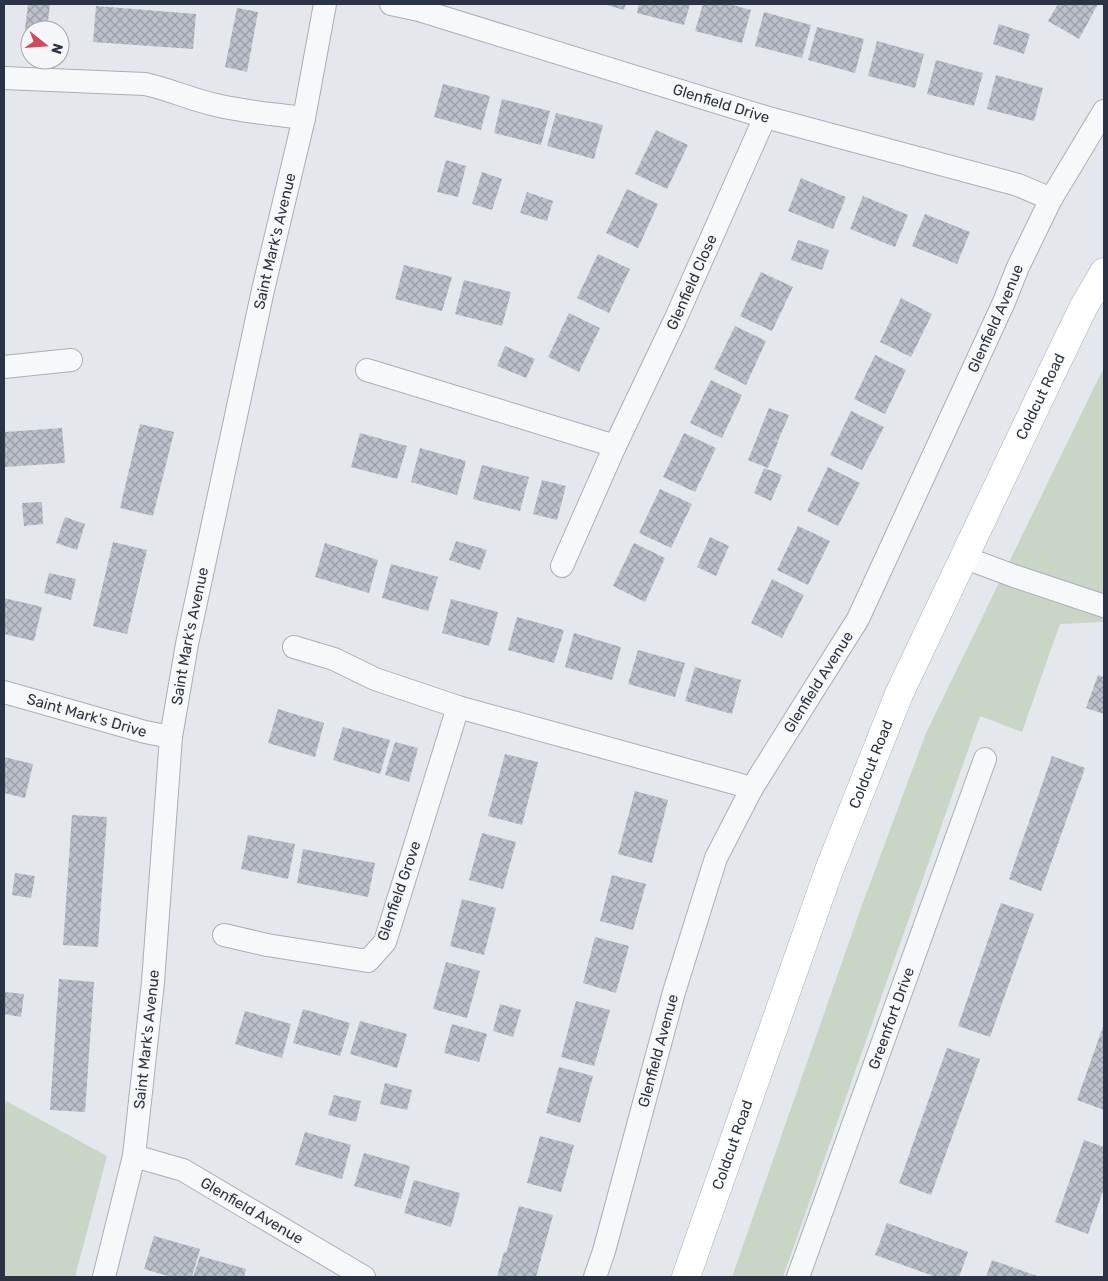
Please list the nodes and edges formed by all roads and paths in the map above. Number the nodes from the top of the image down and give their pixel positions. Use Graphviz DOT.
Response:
graph roads {
  1 [pos="325,4"];
  2 [pos="391,4"];
  3 [pos="421,7"];
  4 [pos="4,78"];
  5 [pos="1104,111"];
  6 [pos="766,117"];
  7 [pos="304,118"];
  8 [pos="1051,199"];
  9 [pos="1104,272"];
  10 [pos="70,360"];
  11 [pos="4,367"];
  12 [pos="368,370"];
  13 [pos="615,446"];
  14 [pos="963,557"];
  15 [pos="562,566"];
  16 [pos="1104,606"];
  17 [pos="294,646"];
  18 [pos="4,692"];
  19 [pos="458,707"];
  20 [pos="171,737"];
  21 [pos="985,759"];
  22 [pos="752,788"];
  23 [pos="224,935"];
  24 [pos="134,1156"];
  25 [pos="104,1277"];
  26 [pos="364,1277"];
  27 [pos="595,1277"];
  28 [pos="686,1277"];
  29 [pos="798,1277"];
  1 -- 7 [label="street, Saint Mark's Avenue"];
  2 -- 3 [label="street, Glenfield Drive"];
  3 -- 6 [label="street, Glenfield Drive"];
  4 -- 7 [label="street"];
  5 -- 8 [label="street, Glenfield Avenue"];
  6 -- 8 [label="street, Glenfield Drive"];
  6 -- 13 [label="street, Glenfield Close"];
  7 -- 20 [label="street, Saint Mark's Avenue"];
  8 -- 22 [label="street, Glenfield Avenue"];
  9 -- 14 [label="main road, Coldcut Road"];
  10 -- 11 [label="street"];
  12 -- 13 [label="street"];
  13 -- 15 [label="street, Glenfield Close"];
  14 -- 16 [label="street"];
  14 -- 28 [label="main road, Coldcut Road"];
  17 -- 19 [label="street"];
  18 -- 20 [label="street, Saint Mark's Drive"];
  19 -- 22 [label="street"];
  19 -- 23 [label="street, Glenfield Grove"];
  20 -- 24 [label="street, Saint Mark's Avenue"];
  21 -- 29 [label="street, Greenfort Drive"];
  22 -- 27 [label="street, Glenfield Avenue"];
  24 -- 25 [label="street, Saint Mark's Avenue"];
  24 -- 26 [label="street, Glenfield Avenue"];
}
